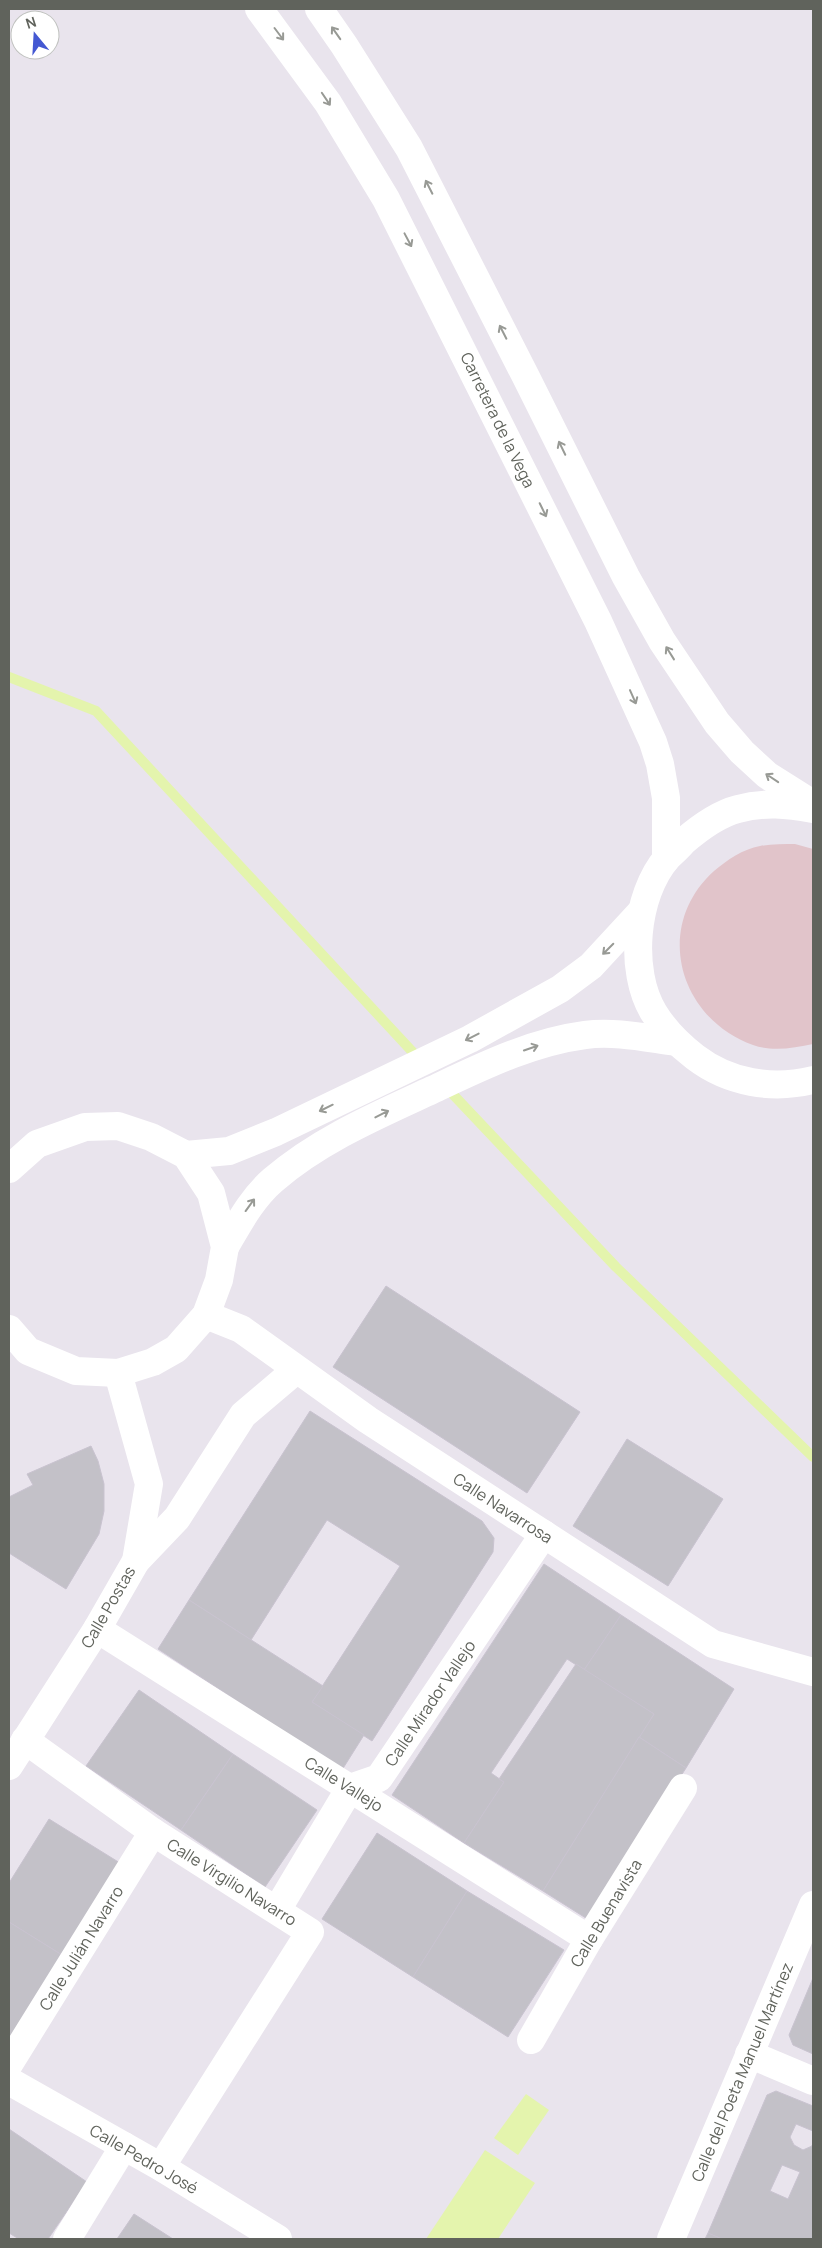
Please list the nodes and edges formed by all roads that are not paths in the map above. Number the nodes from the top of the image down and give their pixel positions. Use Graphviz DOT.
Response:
graph roads {
  1 [pos="259,9"];
  2 [pos="319,9"];
  3 [pos="813,804"];
  4 [pos="813,809"];
  5 [pos="666,859"];
  6 [pos="640,913"];
  7 [pos="676,1042"];
  8 [pos="813,1080"];
  9 [pos="186,1155"];
  10 [pos="9,1169"];
  11 [pos="225,1247"];
  12 [pos="206,1315"];
  13 [pos="9,1329"];
  14 [pos="19,1352"];
  15 [pos="296,1370"];
  16 [pos="118,1373"];
  17 [pos="544,1534"];
  18 [pos="136,1561"];
  19 [pos="98,1629"];
  20 [pos="813,1672"];
  21 [pos="25,1740"];
  22 [pos="9,1766"];
  23 [pos="350,1788"];
  24 [pos="683,1788"];
  25 [pos="153,1832"];
  26 [pos="813,1905"];
  27 [pos="277,1910"];
  28 [pos="590,1939"];
  29 [pos="531,2040"];
  30 [pos="749,2054"];
  31 [pos="9,2064"];
  32 [pos="9,2081"];
  33 [pos="813,2081"];
  34 [pos="124,2146"];
  35 [pos="161,2167"];
  36 [pos="67,2239"];
  37 [pos="278,2239"];
  38 [pos="671,2239"];
  1 -- 5 [label="street, Carretera de la Vega, one-way"];
  3 -- 2 [label="street, one-way"];
  4 -- 5 [label="street"];
  5 -- 6 [label="street"];
  6 -- 7 [label="street"];
  6 -- 9 [label="street, one-way"];
  7 -- 8 [label="street"];
  11 -- 7 [label="street, one-way"];
  9 -- 10 [label="street"];
  9 -- 11 [label="street"];
  11 -- 12 [label="street"];
  12 -- 15 [label="street, Calle Navarrosa"];
  12 -- 16 [label="street"];
  13 -- 14 [label="street"];
  14 -- 16 [label="street"];
  15 -- 17 [label="street, Calle Navarrosa"];
  15 -- 18 [label="street"];
  16 -- 18 [label="street, Calle Postas"];
  17 -- 20 [label="street, Calle Navarrosa"];
  17 -- 23 [label="street, Calle Mirador Vallejo"];
  18 -- 19 [label="street, Calle Postas"];
  19 -- 21 [label="street, Calle Postas"];
  19 -- 23 [label="street, Calle Vallejo"];
  21 -- 22 [label="street, Calle Postas"];
  21 -- 25 [label="street, Calle Virgilio Navarro"];
  23 -- 27 [label="street"];
  23 -- 28 [label="street, Calle Vallejo"];
  24 -- 28 [label="street, Calle Buenavista"];
  25 -- 27 [label="street, Calle Virgilio Navarro"];
  25 -- 31 [label="street, Calle Julián Navarro"];
  26 -- 30 [label="street, Calle del Poeta Manuel Martínez"];
  27 -- 35 [label="street, Calle Virgilio Navarro"];
  28 -- 29 [label="street, Calle Buenavista"];
  30 -- 33 [label="street"];
  30 -- 38 [label="street, Calle del Poeta Manuel Martínez"];
  32 -- 34 [label="street, Calle Pedro José"];
  34 -- 35 [label="street, Calle Pedro José"];
  34 -- 36 [label="street"];
  35 -- 37 [label="street, Calle Pedro José"];
}
